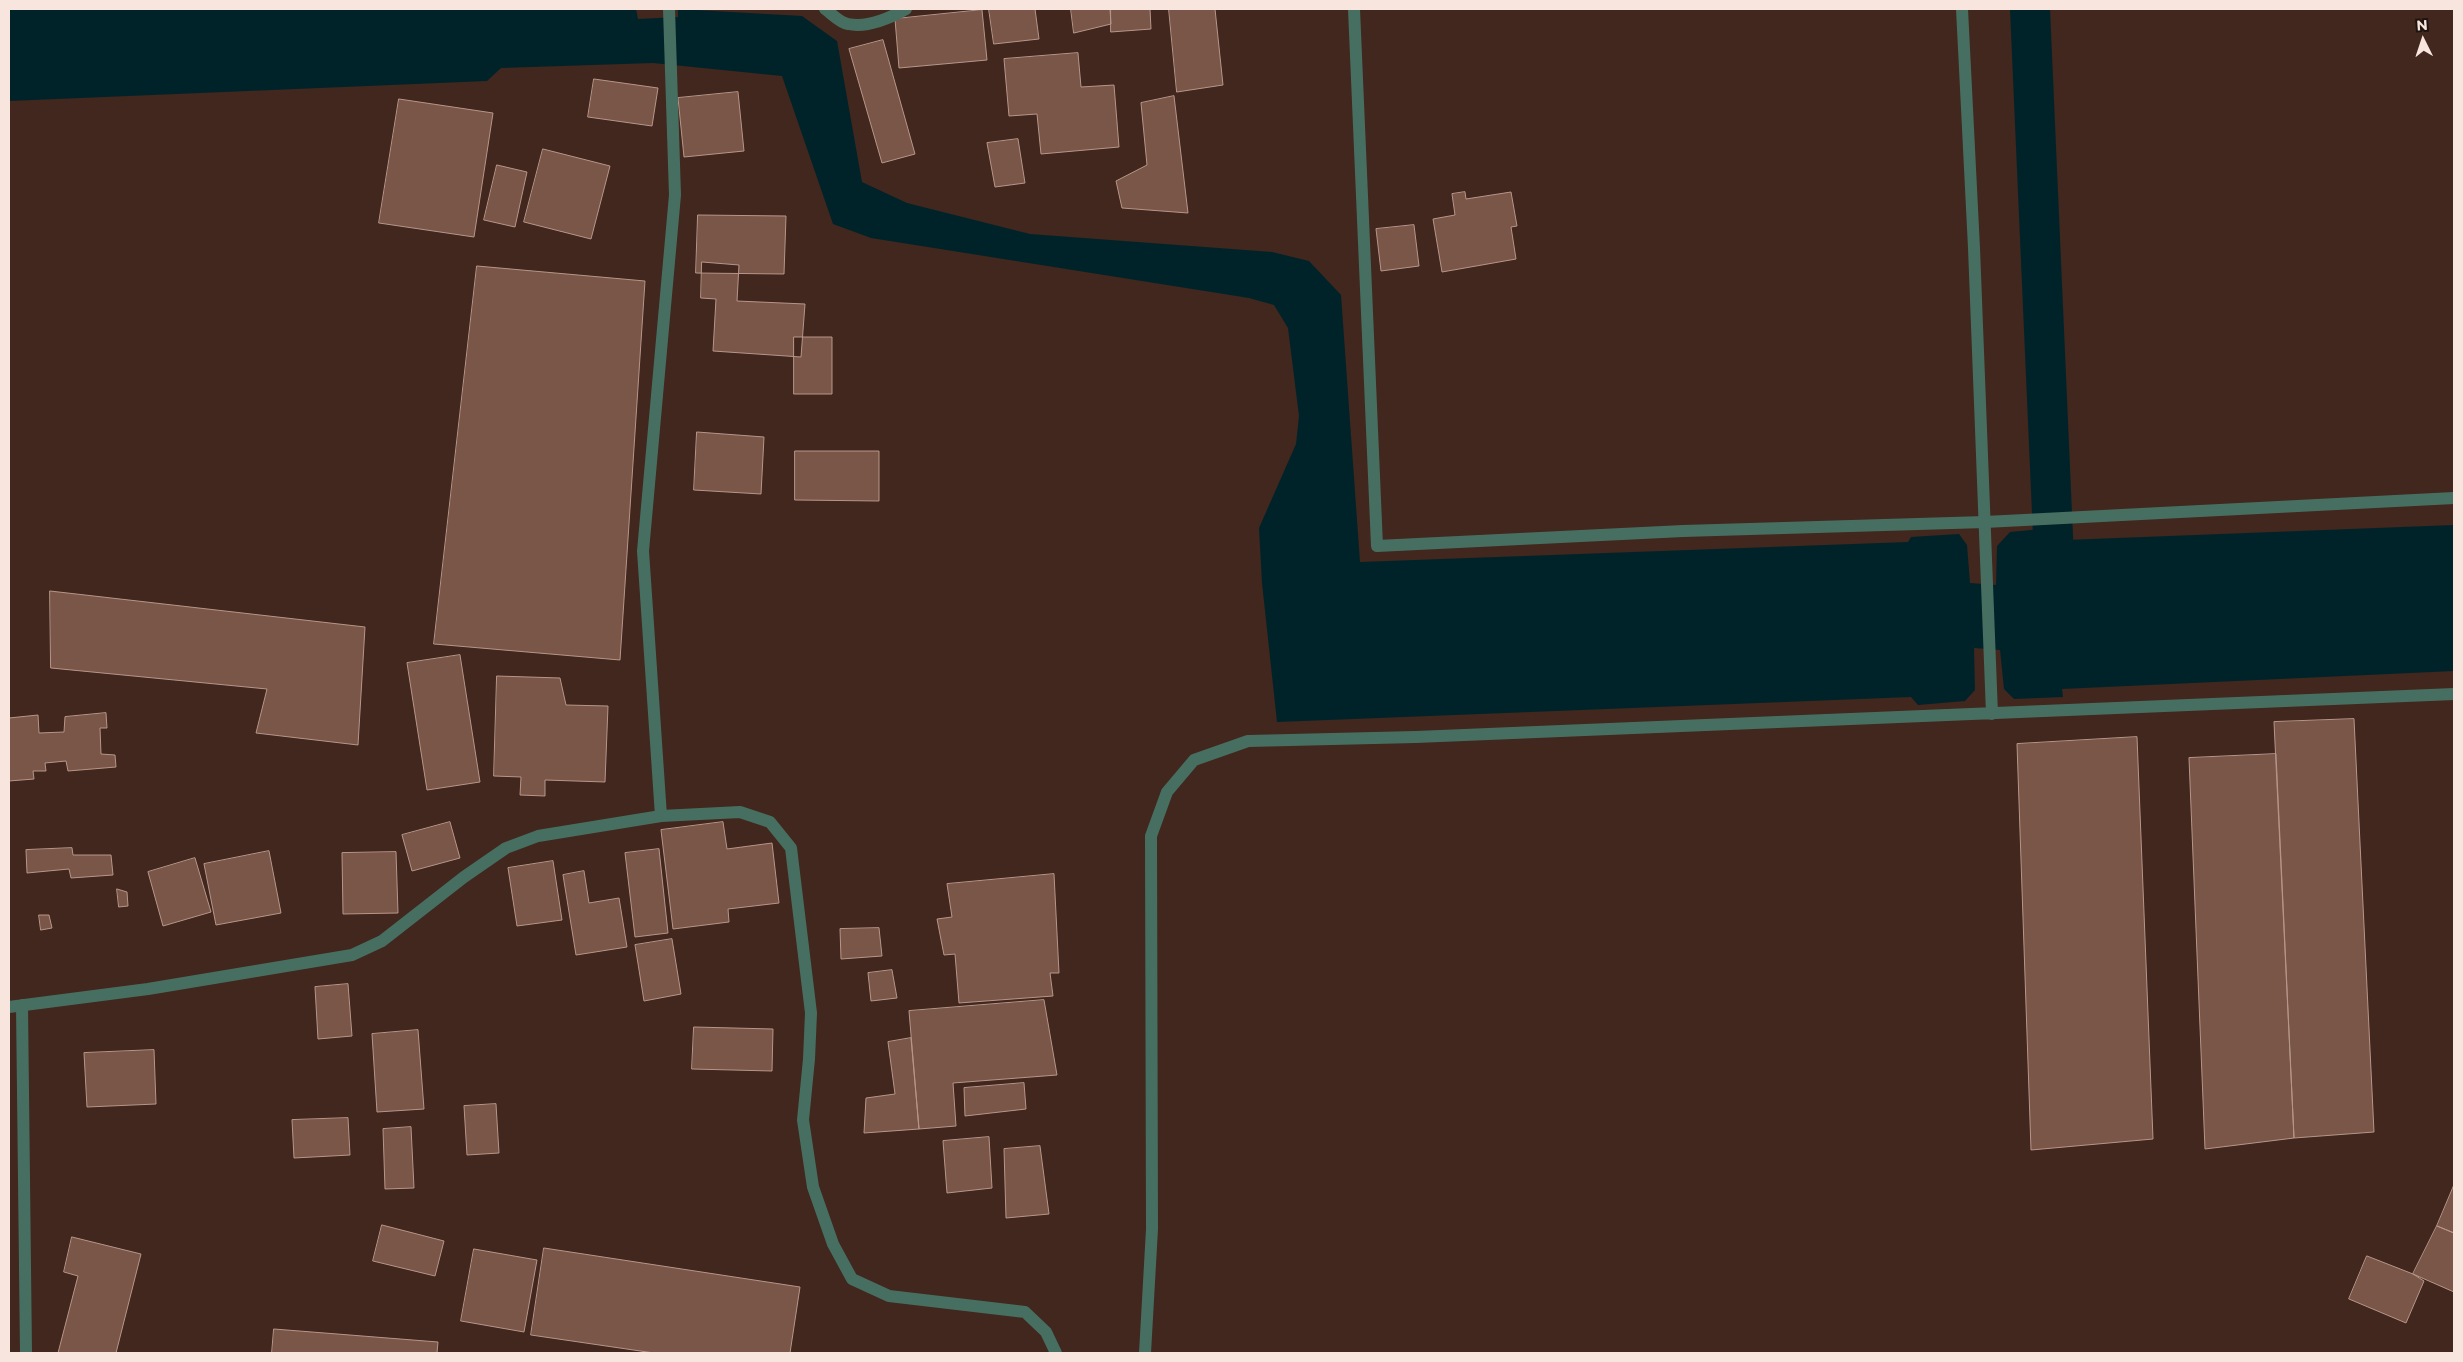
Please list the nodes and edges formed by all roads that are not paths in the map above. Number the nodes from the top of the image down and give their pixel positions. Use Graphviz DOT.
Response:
graph roads {
  1 [pos="669,9"];
  2 [pos="825,9"];
  3 [pos="906,9"];
  4 [pos="1354,9"];
  5 [pos="1962,9"];
  6 [pos="2454,498"];
  7 [pos="1984,522"];
  8 [pos="2454,694"];
  9 [pos="1992,714"];
  10 [pos="661,816"];
  11 [pos="22,1005"];
  12 [pos="9,1008"];
  13 [pos="26,1353"];
  14 [pos="1056,1353"];
  15 [pos="1145,1353"];
  1 -- 10 [label="street"];
  2 -- 3 [label="street"];
  4 -- 7 [label="street"];
  5 -- 7 [label="street"];
  6 -- 7 [label="street"];
  7 -- 9 [label="street"];
  8 -- 9 [label="street"];
  9 -- 15 [label="street"];
  10 -- 11 [label="street"];
  10 -- 14 [label="street"];
  11 -- 12 [label="street"];
  11 -- 13 [label="street"];
}
